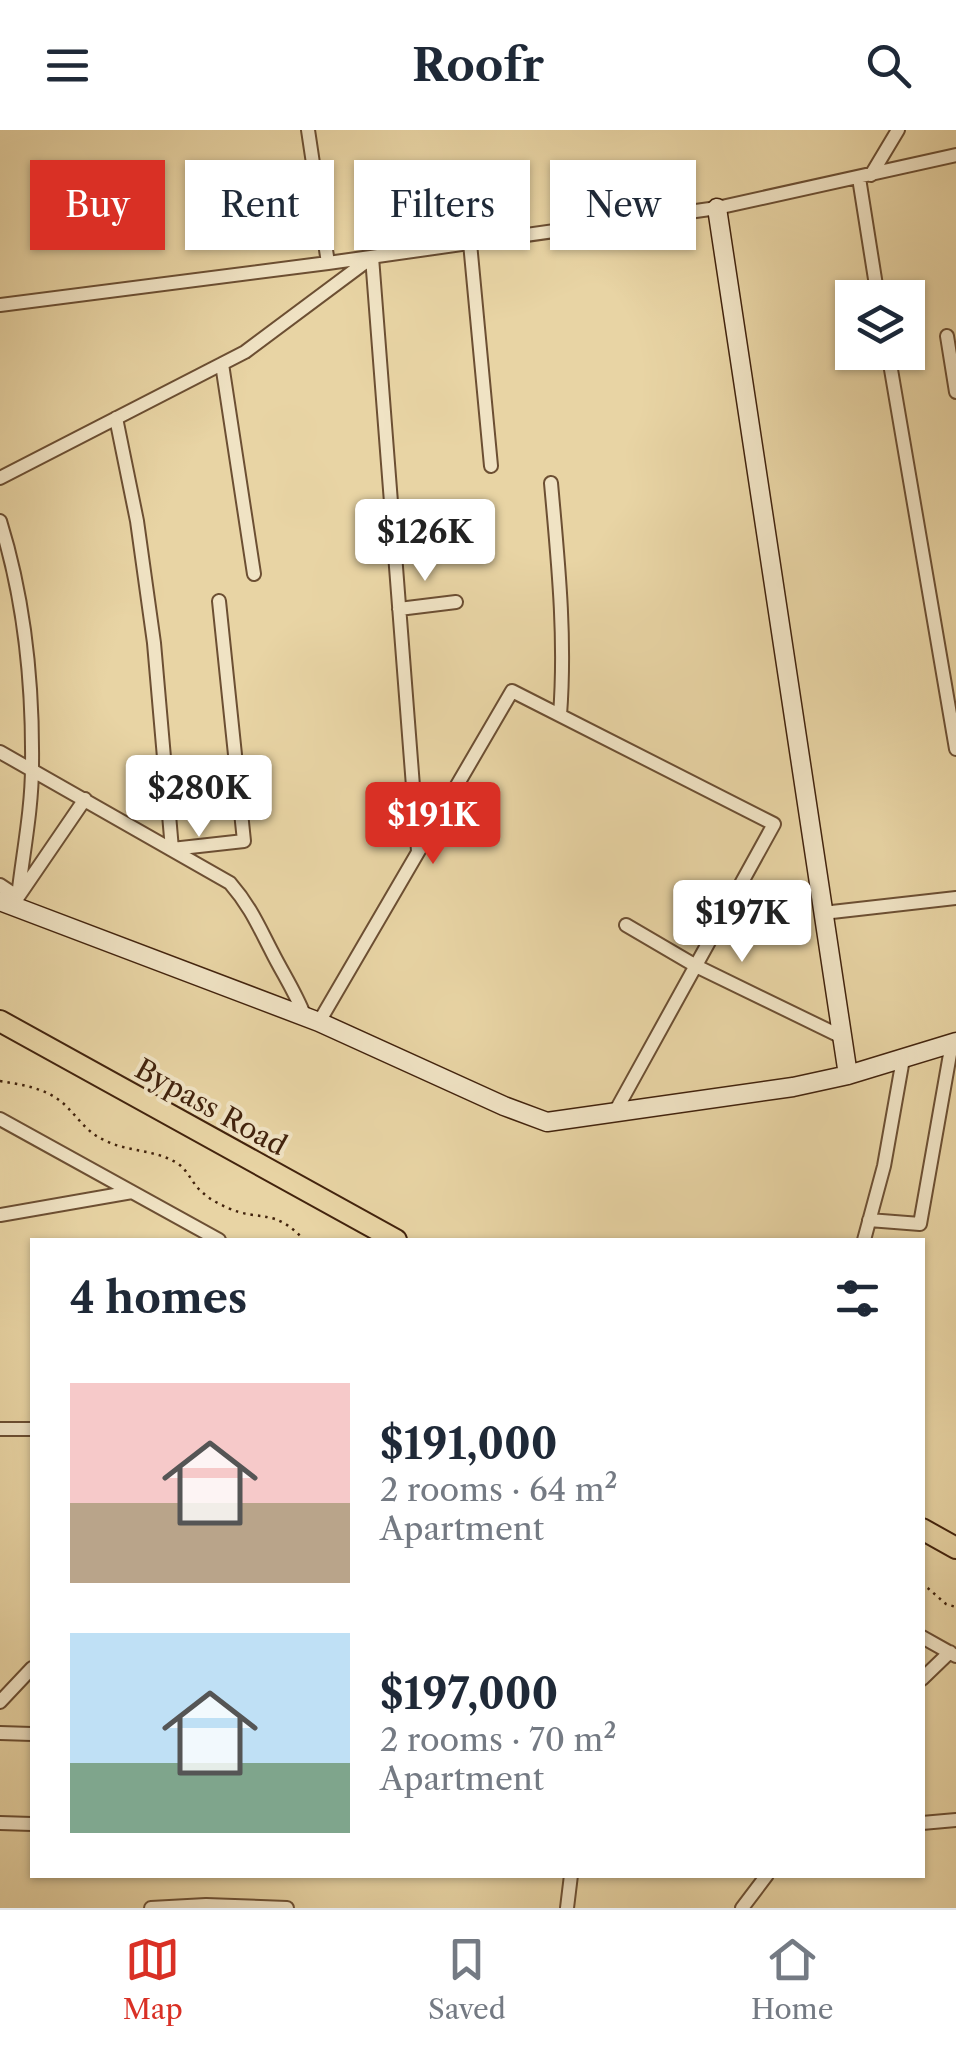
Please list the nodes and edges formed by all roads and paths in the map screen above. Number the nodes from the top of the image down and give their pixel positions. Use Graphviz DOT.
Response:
graph roads {
  1 [pos="308,130"];
  2 [pos="898,130"];
  3 [pos="956,155"];
  4 [pos="865,176"];
  5 [pos="717,208"];
  6 [pos="530,234"];
  7 [pos="421,250"];
  8 [pos="471,250"];
  9 [pos="372,257"];
  10 [pos="328,263"];
  11 [pos="876,280"];
  12 [pos="0,304"];
  13 [pos="947,336"];
  14 [pos="222,364"];
  15 [pos="891,370"];
  16 [pos="956,392"];
  17 [pos="116,418"];
  18 [pos="491,466"];
  19 [pos="0,478"];
  20 [pos="551,483"];
  21 [pos="0,521"];
  22 [pos="254,574"];
  23 [pos="218,601"];
  24 [pos="456,602"];
  25 [pos="399,608"];
  26 [pos="560,715"];
  27 [pos="956,749"];
  28 [pos="0,752"];
  29 [pos="32,769"];
  30 [pos="85,800"];
  31 [pos="172,849"];
  32 [pos="418,851"];
  33 [pos="0,885"];
  34 [pos="956,898"];
  35 [pos="10,901"];
  36 [pos="823,913"];
  37 [pos="626,925"];
  38 [pos="696,966"];
  39 [pos="312,1020"];
  40 [pos="0,1022"];
  41 [pos="842,1037"];
  42 [pos="954,1042"];
  43 [pos="903,1059"];
  44 [pos="848,1075"];
  45 [pos="0,1081"];
  46 [pos="615,1112"];
  47 [pos="2,1122"];
  48 [pos="132,1192"];
  49 [pos="0,1216"];
  50 [pos="870,1220"];
  51 [pos="215,1238"];
  52 [pos="302,1238"];
  53 [pos="392,1238"];
  54 [pos="865,1238"];
  55 [pos="30,1428"];
  56 [pos="0,1429"];
  57 [pos="925,1531"];
  58 [pos="956,1548"];
  59 [pos="925,1586"];
  60 [pos="956,1607"];
  61 [pos="925,1639"];
  62 [pos="953,1654"];
  63 [pos="30,1670"];
  64 [pos="925,1677"];
  65 [pos="0,1702"];
  66 [pos="0,1734"];
  67 [pos="30,1734"];
  68 [pos="956,1820"];
  69 [pos="0,1823"];
  70 [pos="925,1823"];
  71 [pos="30,1824"];
  72 [pos="571,1878"];
  73 [pos="765,1878"];
  74 [pos="151,1908"];
  75 [pos="287,1908"];
  76 [pos="567,1908"];
  77 [pos="742,1908"];
  1 -- 10 [label="street"];
  2 -- 4 [label="street"];
  3 -- 4 [label="street"];
  4 -- 5 [label="street"];
  4 -- 11 [label="street"];
  5 -- 6 [label="street"];
  5 -- 36 [label="street"];
  7 -- 9 [label="street"];
  8 -- 18 [label="street"];
  9 -- 10 [label="street"];
  9 -- 14 [label="street"];
  9 -- 25 [label="street"];
  10 -- 12 [label="street"];
  13 -- 16 [label="street"];
  14 -- 17 [label="street"];
  14 -- 22 [label="street"];
  15 -- 27 [label="street"];
  17 -- 19 [label="street"];
  17 -- 31 [label="street"];
  20 -- 26 [label="street"];
  21 -- 29 [label="street"];
  23 -- 31 [label="street"];
  24 -- 25 [label="street"];
  25 -- 32 [label="street"];
  26 -- 32 [label="street"];
  26 -- 38 [label="street"];
  28 -- 29 [label="street"];
  29 -- 30 [label="street"];
  29 -- 35 [label="street"];
  30 -- 31 [label="street"];
  30 -- 35 [label="street"];
  31 -- 39 [label="street"];
  32 -- 39 [label="street"];
  33 -- 35 [label="street"];
  34 -- 36 [label="street"];
  35 -- 39 [label="street"];
  36 -- 41 [label="street"];
  37 -- 38 [label="street"];
  38 -- 41 [label="street"];
  38 -- 46 [label="street"];
  39 -- 46 [label="street"];
  40 -- 53 [label="main road, Bypass Road"];
  41 -- 44 [label="street"];
  42 -- 43 [label="street"];
  42 -- 50 [label="street"];
  43 -- 44 [label="street"];
  43 -- 50 [label="street"];
  44 -- 46 [label="street"];
  45 -- 52 [label="path"];
  47 -- 48 [label="street"];
  48 -- 49 [label="street"];
  48 -- 51 [label="street"];
  50 -- 54 [label="street"];
  55 -- 56 [label="street"];
  57 -- 58 [label="main road"];
  59 -- 60 [label="path"];
  61 -- 62 [label="street"];
  62 -- 64 [label="street"];
  63 -- 65 [label="street"];
  66 -- 67 [label="street"];
  68 -- 70 [label="street"];
  69 -- 71 [label="street"];
  72 -- 76 [label="street"];
  73 -- 77 [label="street"];
  74 -- 75 [label="street"];
}
